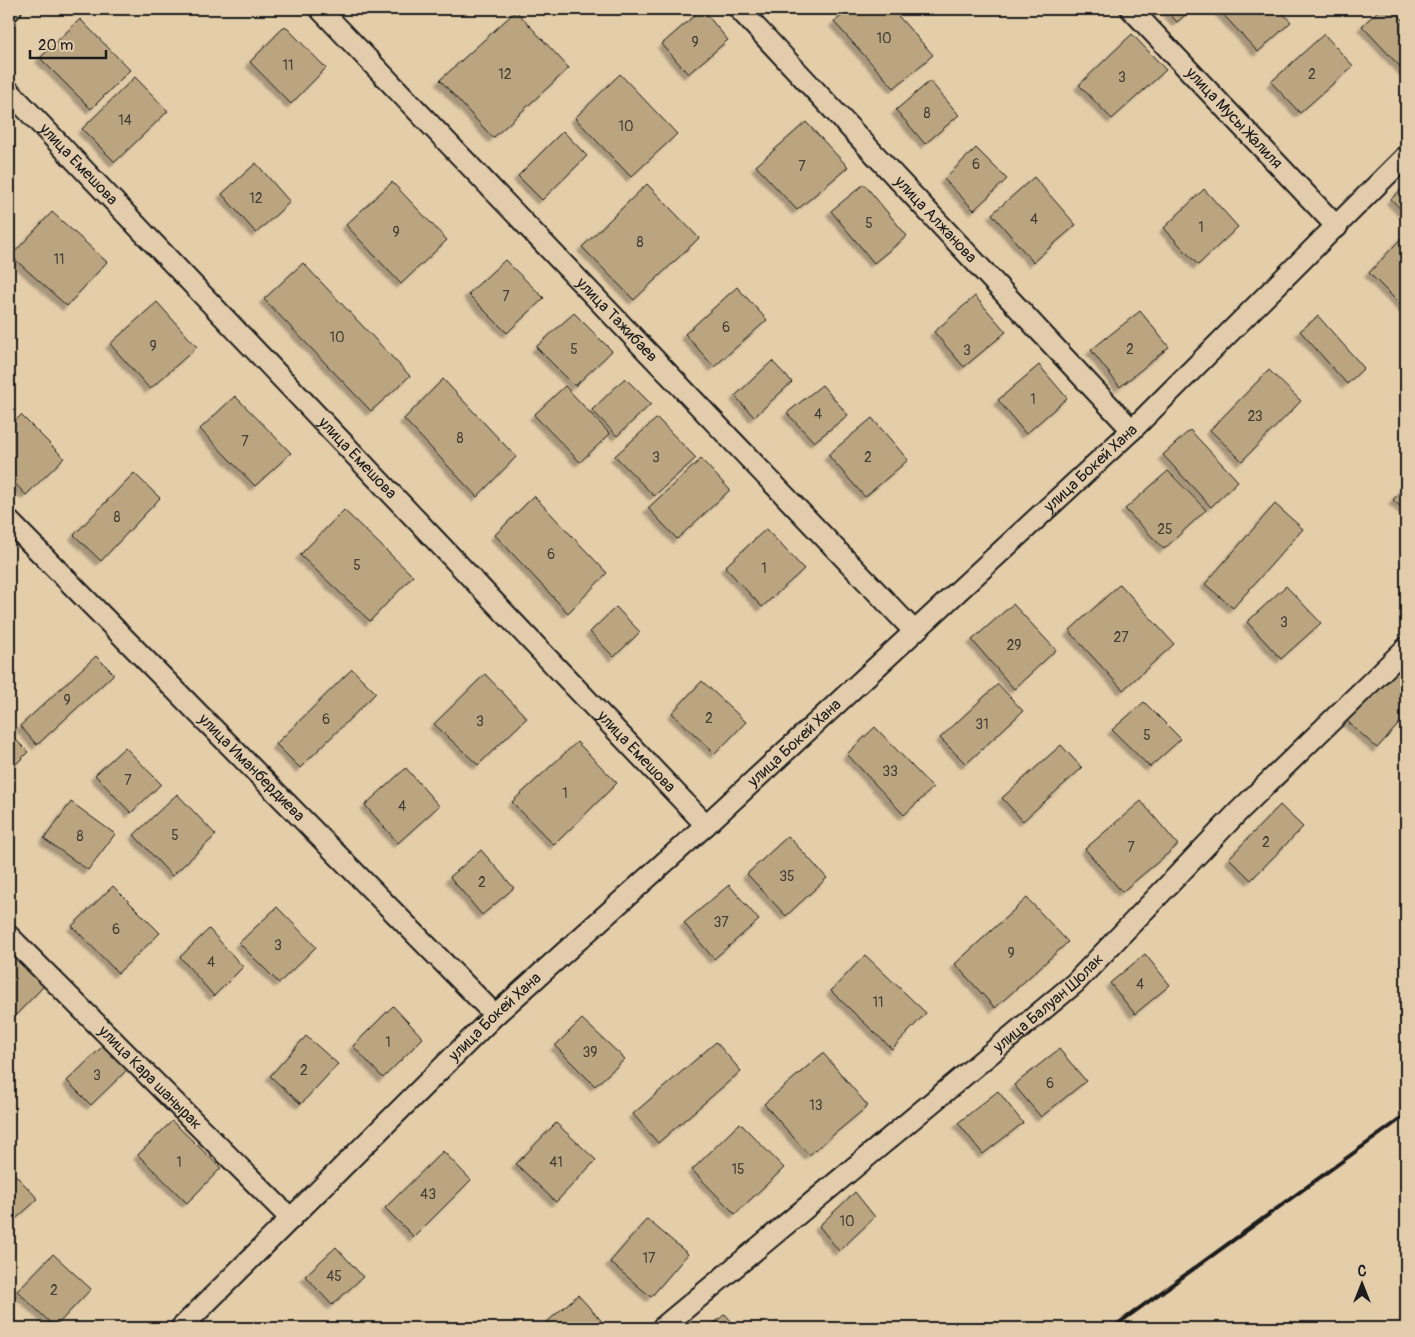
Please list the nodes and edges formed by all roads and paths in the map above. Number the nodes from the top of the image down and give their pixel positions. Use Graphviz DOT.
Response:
graph roads {
  1 [pos="320,9"];
  2 [pos="739,9"];
  3 [pos="1131,9"];
  4 [pos="9,92"];
  5 [pos="1406,156"];
  6 [pos="1337,227"];
  7 [pos="1132,430"];
  8 [pos="9,521"];
  9 [pos="914,631"];
  10 [pos="1406,648"];
  11 [pos="706,825"];
  12 [pos="9,936"];
  13 [pos="495,1015"];
  14 [pos="291,1219"];
  15 [pos="181,1328"];
  16 [pos="662,1328"];
  1 -- 9 [label="street, улица Тажибаев"];
  2 -- 7 [label="street, улица Алжанова"];
  3 -- 6 [label="street, улица Мусы Жалиля"];
  4 -- 11 [label="street, улица Емешова"];
  5 -- 6 [label="street, улица Бокей Хана"];
  6 -- 7 [label="street, улица Бокей Хана"];
  7 -- 9 [label="street, улица Бокей Хана"];
  8 -- 13 [label="street, улица Иманбердиева"];
  9 -- 11 [label="street, улица Бокей Хана"];
  10 -- 16 [label="street, улица Балуан Шолак"];
  11 -- 13 [label="street, улица Бокей Хана"];
  12 -- 14 [label="street, улица Кара шанырак"];
  13 -- 14 [label="street, улица Бокей Хана"];
  14 -- 15 [label="street, улица Бокей Хана"];
}
